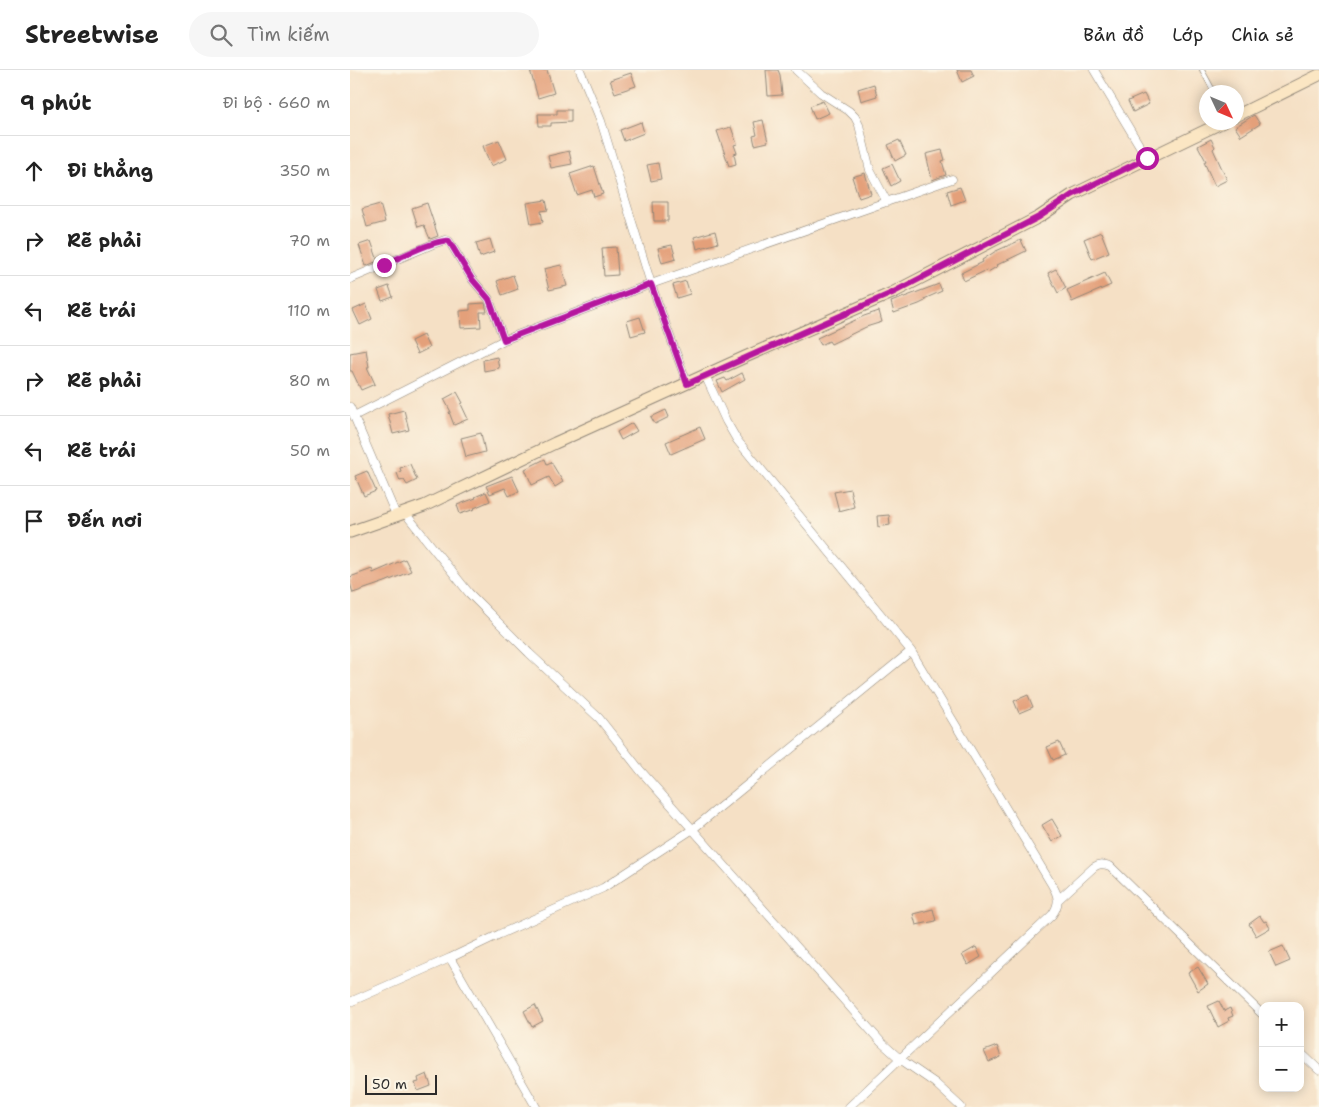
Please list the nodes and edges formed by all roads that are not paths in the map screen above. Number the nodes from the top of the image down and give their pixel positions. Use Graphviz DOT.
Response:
graph roads {
  1 [pos="580,70"];
  2 [pos="796,70"];
  3 [pos="1094,70"];
  4 [pos="1202,70"];
  5 [pos="1319,75"];
  6 [pos="1210,85"];
  7 [pos="1244,112"];
  8 [pos="1206,130"];
  9 [pos="1147,158"];
  10 [pos="952,179"];
  11 [pos="887,202"];
  12 [pos="350,279"];
  13 [pos="651,284"];
  14 [pos="504,340"];
  15 [pos="705,375"];
  16 [pos="687,384"];
  17 [pos="350,407"];
  18 [pos="354,416"];
  19 [pos="401,514"];
  20 [pos="350,532"];
  21 [pos="911,651"];
  22 [pos="693,829"];
  23 [pos="1058,898"];
  24 [pos="450,958"];
  25 [pos="350,1002"];
  26 [pos="1259,1011"];
  27 [pos="1304,1056"];
  28 [pos="900,1059"];
  29 [pos="1319,1070"];
  30 [pos="536,1107"];
  31 [pos="849,1107"];
  32 [pos="961,1107"];
  1 -- 13 [label="street"];
  2 -- 11 [label="street"];
  3 -- 9 [label="street"];
  4 -- 6 [label="lane"];
  5 -- 7 [label="main road"];
  8 -- 9 [label="main road"];
  9 -- 15 [label="main road"];
  10 -- 11 [label="street"];
  11 -- 13 [label="street"];
  12 -- 14 [label="street"];
  13 -- 14 [label="street"];
  13 -- 16 [label="street"];
  14 -- 18 [label="street"];
  15 -- 16 [label="main road"];
  15 -- 21 [label="street"];
  16 -- 19 [label="main road"];
  17 -- 18 [label="street"];
  18 -- 19 [label="street"];
  19 -- 20 [label="main road"];
  19 -- 22 [label="street"];
  21 -- 22 [label="street"];
  21 -- 23 [label="street"];
  22 -- 24 [label="street"];
  22 -- 28 [label="street"];
  23 -- 26 [label="street"];
  23 -- 28 [label="street"];
  24 -- 25 [label="street"];
  24 -- 30 [label="street"];
  27 -- 29 [label="street"];
  28 -- 31 [label="street"];
  28 -- 32 [label="street"];
}
